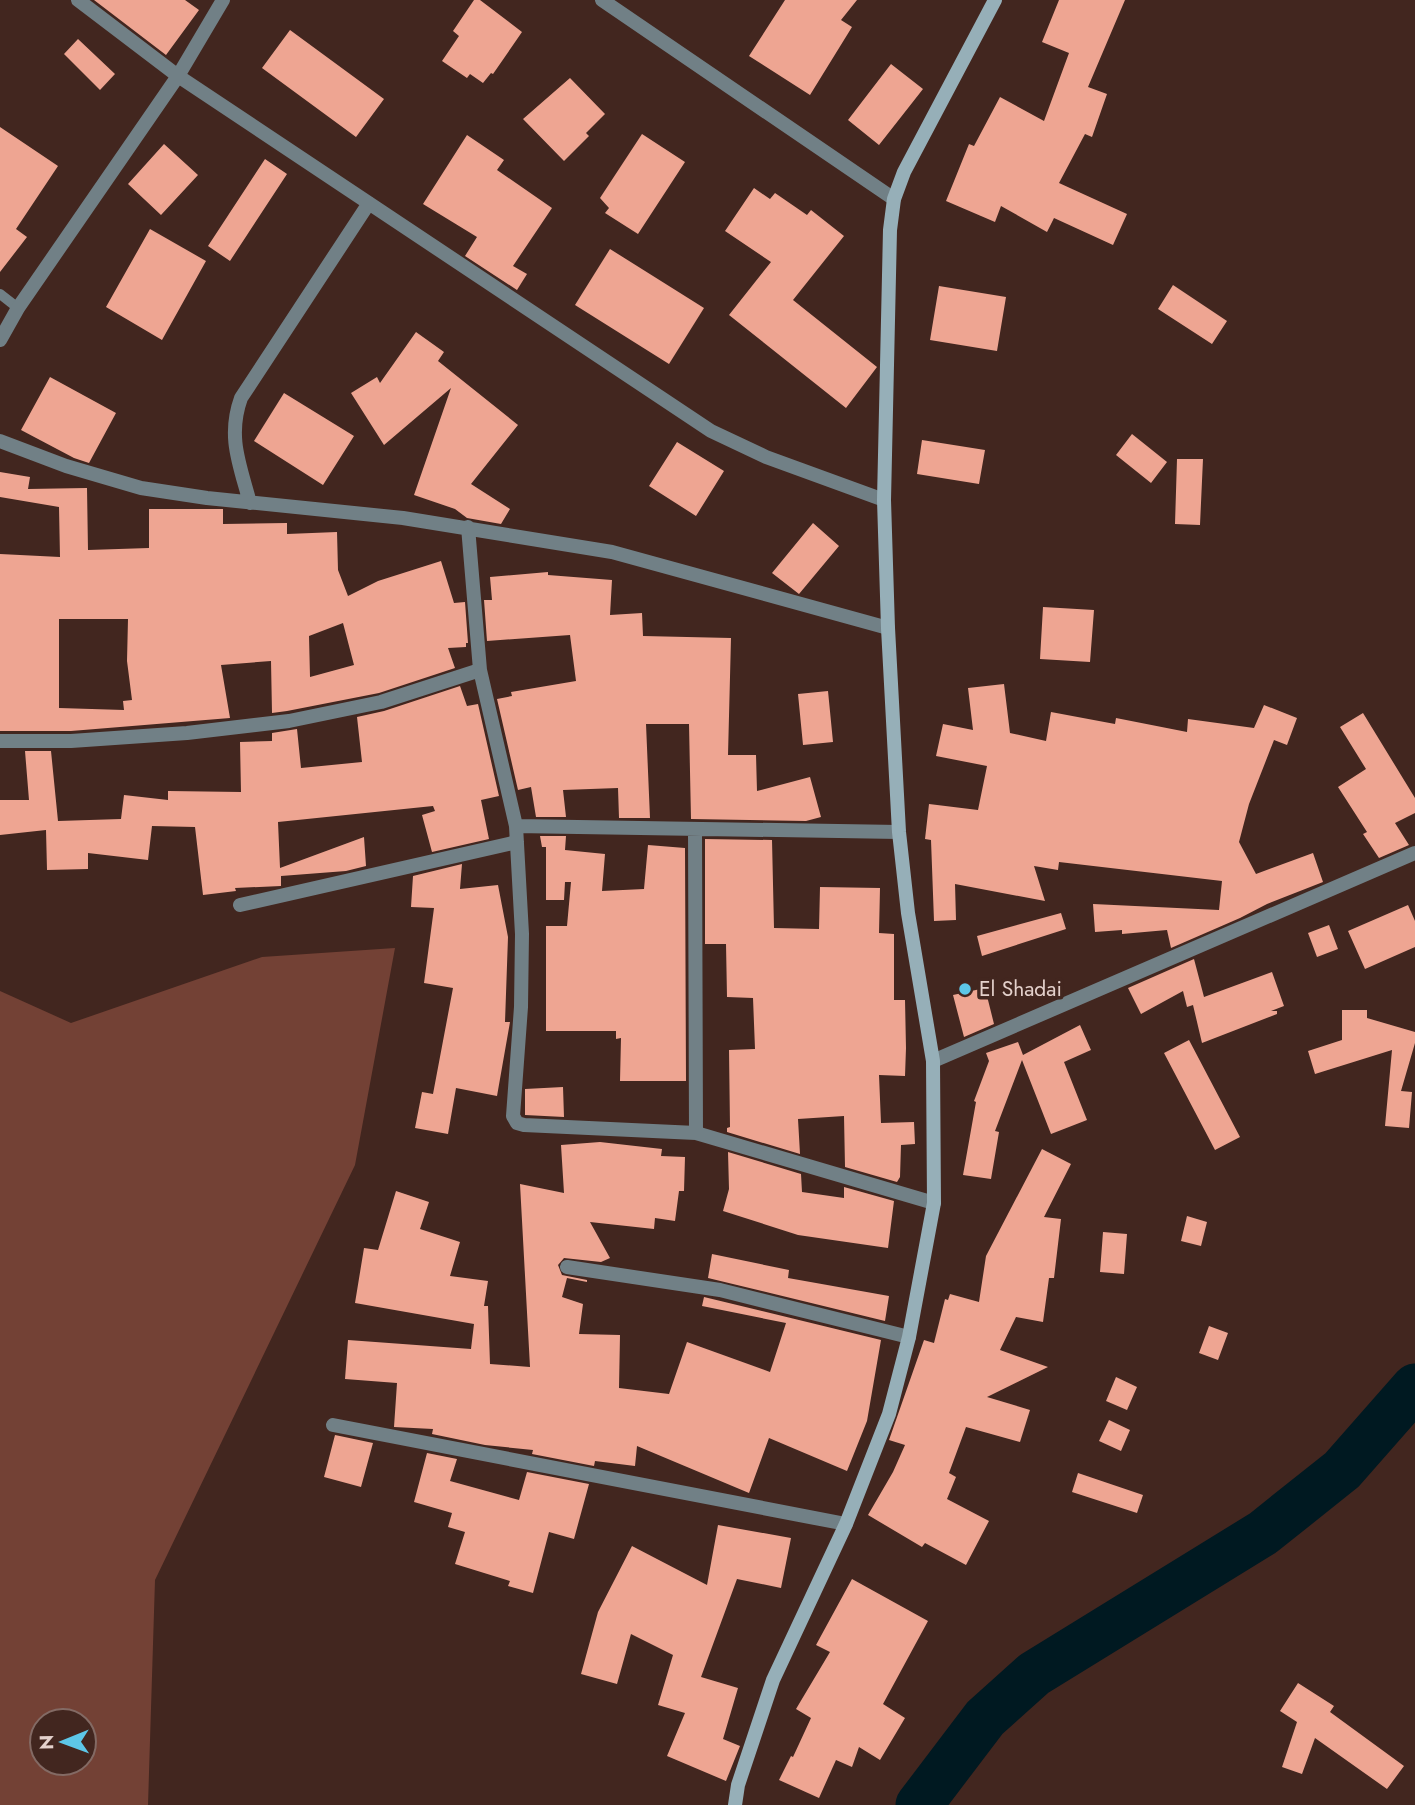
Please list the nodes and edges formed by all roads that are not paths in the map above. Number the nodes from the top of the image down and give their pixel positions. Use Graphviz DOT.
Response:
graph roads {
  1 [pos="78,0"];
  2 [pos="223,0"];
  3 [pos="602,0"];
  4 [pos="995,0"];
  5 [pos="178,76"];
  6 [pos="894,199"];
  7 [pos="369,203"];
  8 [pos="0,294"];
  9 [pos="18,307"];
  10 [pos="0,340"];
  11 [pos="0,441"];
  12 [pos="884,500"];
  13 [pos="250,503"];
  14 [pos="468,527"];
  15 [pos="888,628"];
  16 [pos="480,670"];
  17 [pos="0,741"];
  18 [pos="516,826"];
  19 [pos="695,829"];
  20 [pos="899,832"];
  21 [pos="517,842"];
  22 [pos="1415,853"];
  23 [pos="240,905"];
  24 [pos="933,1061"];
  25 [pos="696,1133"];
  26 [pos="934,1203"];
  27 [pos="567,1267"];
  28 [pos="908,1337"];
  29 [pos="333,1425"];
  30 [pos="846,1524"];
  31 [pos="735,1805"];
  1 -- 5 [label="street"];
  2 -- 5 [label="street"];
  3 -- 6 [label="street"];
  4 -- 6 [label="street"];
  5 -- 7 [label="street"];
  5 -- 9 [label="street"];
  6 -- 12 [label="street"];
  7 -- 12 [label="street"];
  7 -- 13 [label="street"];
  8 -- 9 [label="lane"];
  9 -- 10 [label="street"];
  11 -- 13 [label="street"];
  12 -- 15 [label="street"];
  13 -- 14 [label="street"];
  14 -- 15 [label="street"];
  14 -- 16 [label="street"];
  15 -- 20 [label="street"];
  16 -- 17 [label="street"];
  16 -- 18 [label="street"];
  18 -- 19 [label="street"];
  18 -- 21 [label="street"];
  19 -- 20 [label="street"];
  19 -- 25 [label="street"];
  20 -- 24 [label="street"];
  21 -- 23 [label="street"];
  21 -- 25 [label="street"];
  22 -- 24 [label="street"];
  24 -- 26 [label="street"];
  25 -- 26 [label="street"];
  26 -- 28 [label="street"];
  27 -- 28 [label="street"];
  28 -- 30 [label="street"];
  29 -- 30 [label="street"];
  30 -- 31 [label="street"];
}
